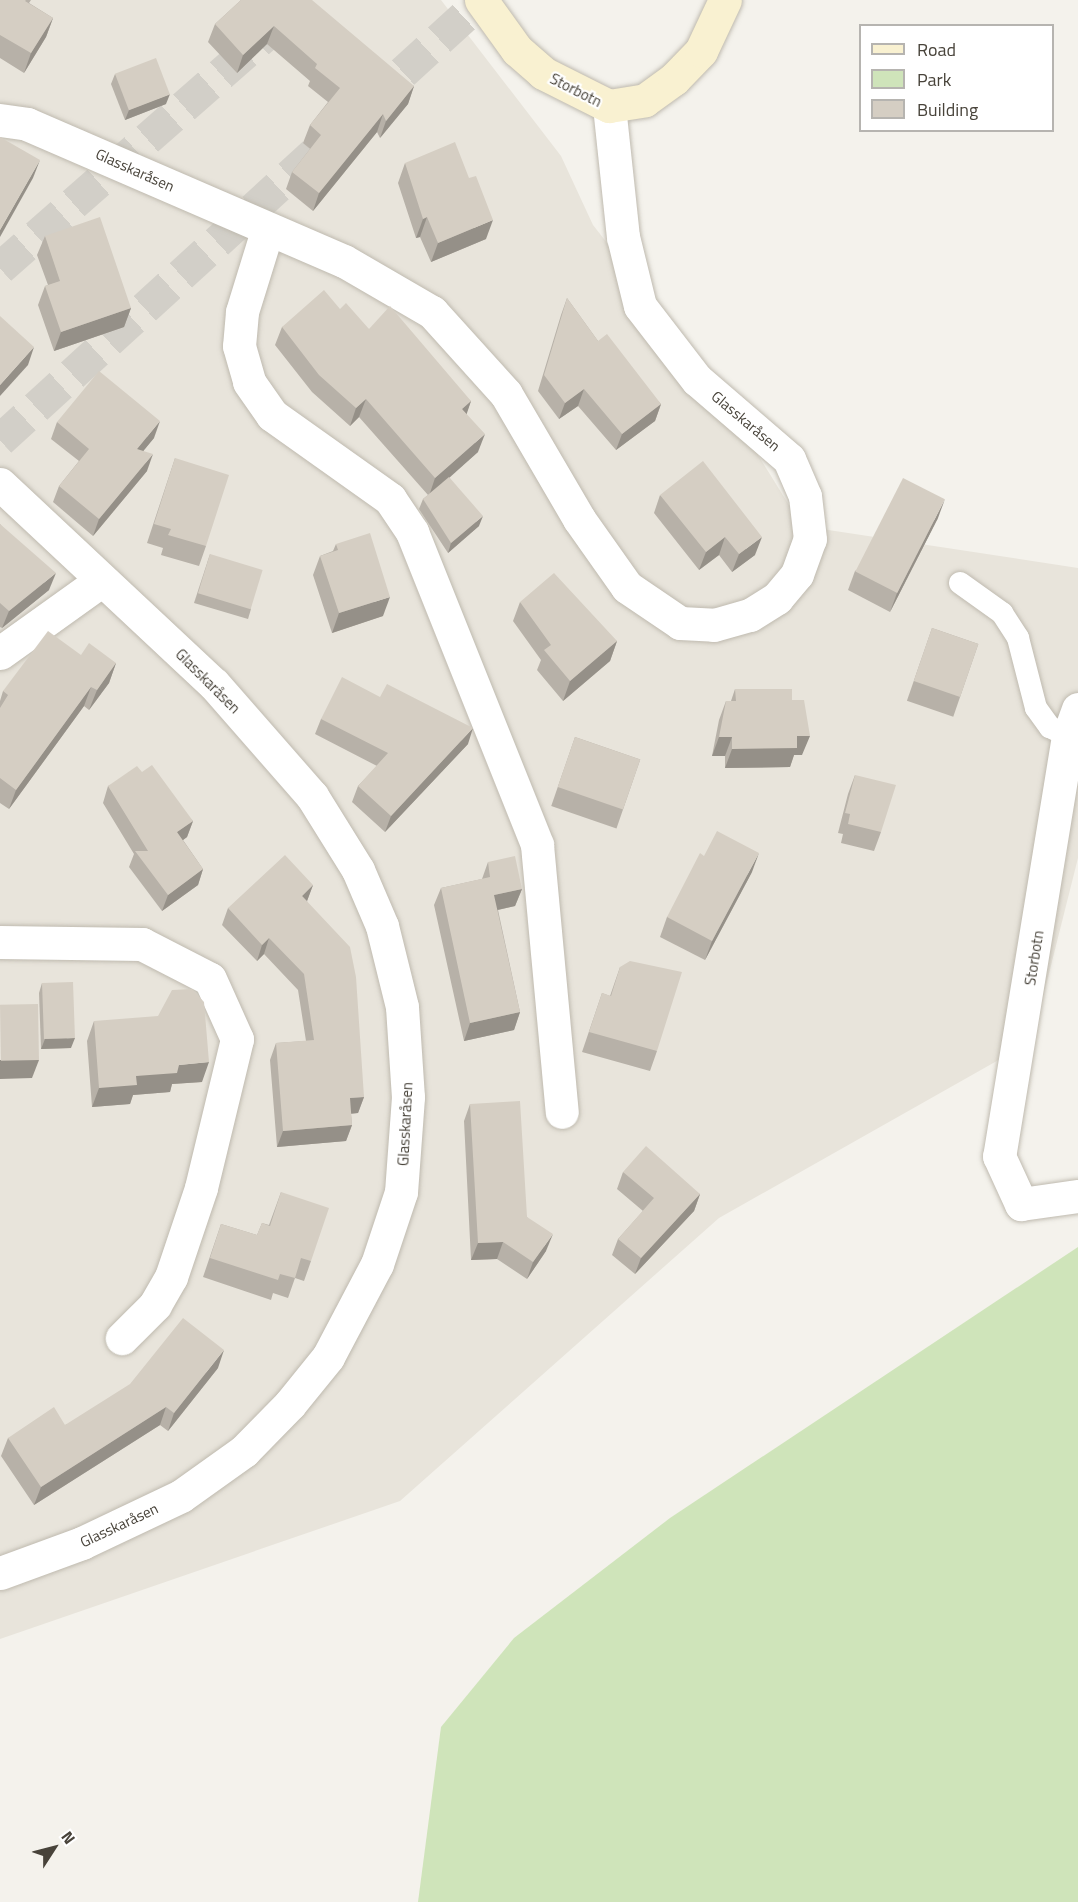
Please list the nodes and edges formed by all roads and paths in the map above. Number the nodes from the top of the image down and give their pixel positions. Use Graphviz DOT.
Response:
graph roads {
  1 [pos="481,0"];
  2 [pos="725,0"];
  3 [pos="609,106"];
  4 [pos="0,120"];
  5 [pos="267,231"];
  6 [pos="0,484"];
  7 [pos="102,580"];
  8 [pos="960,583"];
  9 [pos="0,654"];
  10 [pos="1073,722"];
  11 [pos="0,942"];
  12 [pos="562,1112"];
  13 [pos="1078,1196"];
  14 [pos="122,1338"];
  15 [pos="0,1573"];
  1 -- 3 [label="street, Storbotn"];
  2 -- 3 [label="street, Storbotn"];
  3 -- 5 [label="street, Glasskaråsen"];
  4 -- 5 [label="street, Glasskaråsen"];
  5 -- 12 [label="street"];
  6 -- 7 [label="street, Glasskaråsen"];
  7 -- 9 [label="street"];
  7 -- 15 [label="street, Glasskaråsen"];
  8 -- 10 [label="lane"];
  10 -- 13 [label="street, Storbotn"];
  11 -- 14 [label="street"];
}
